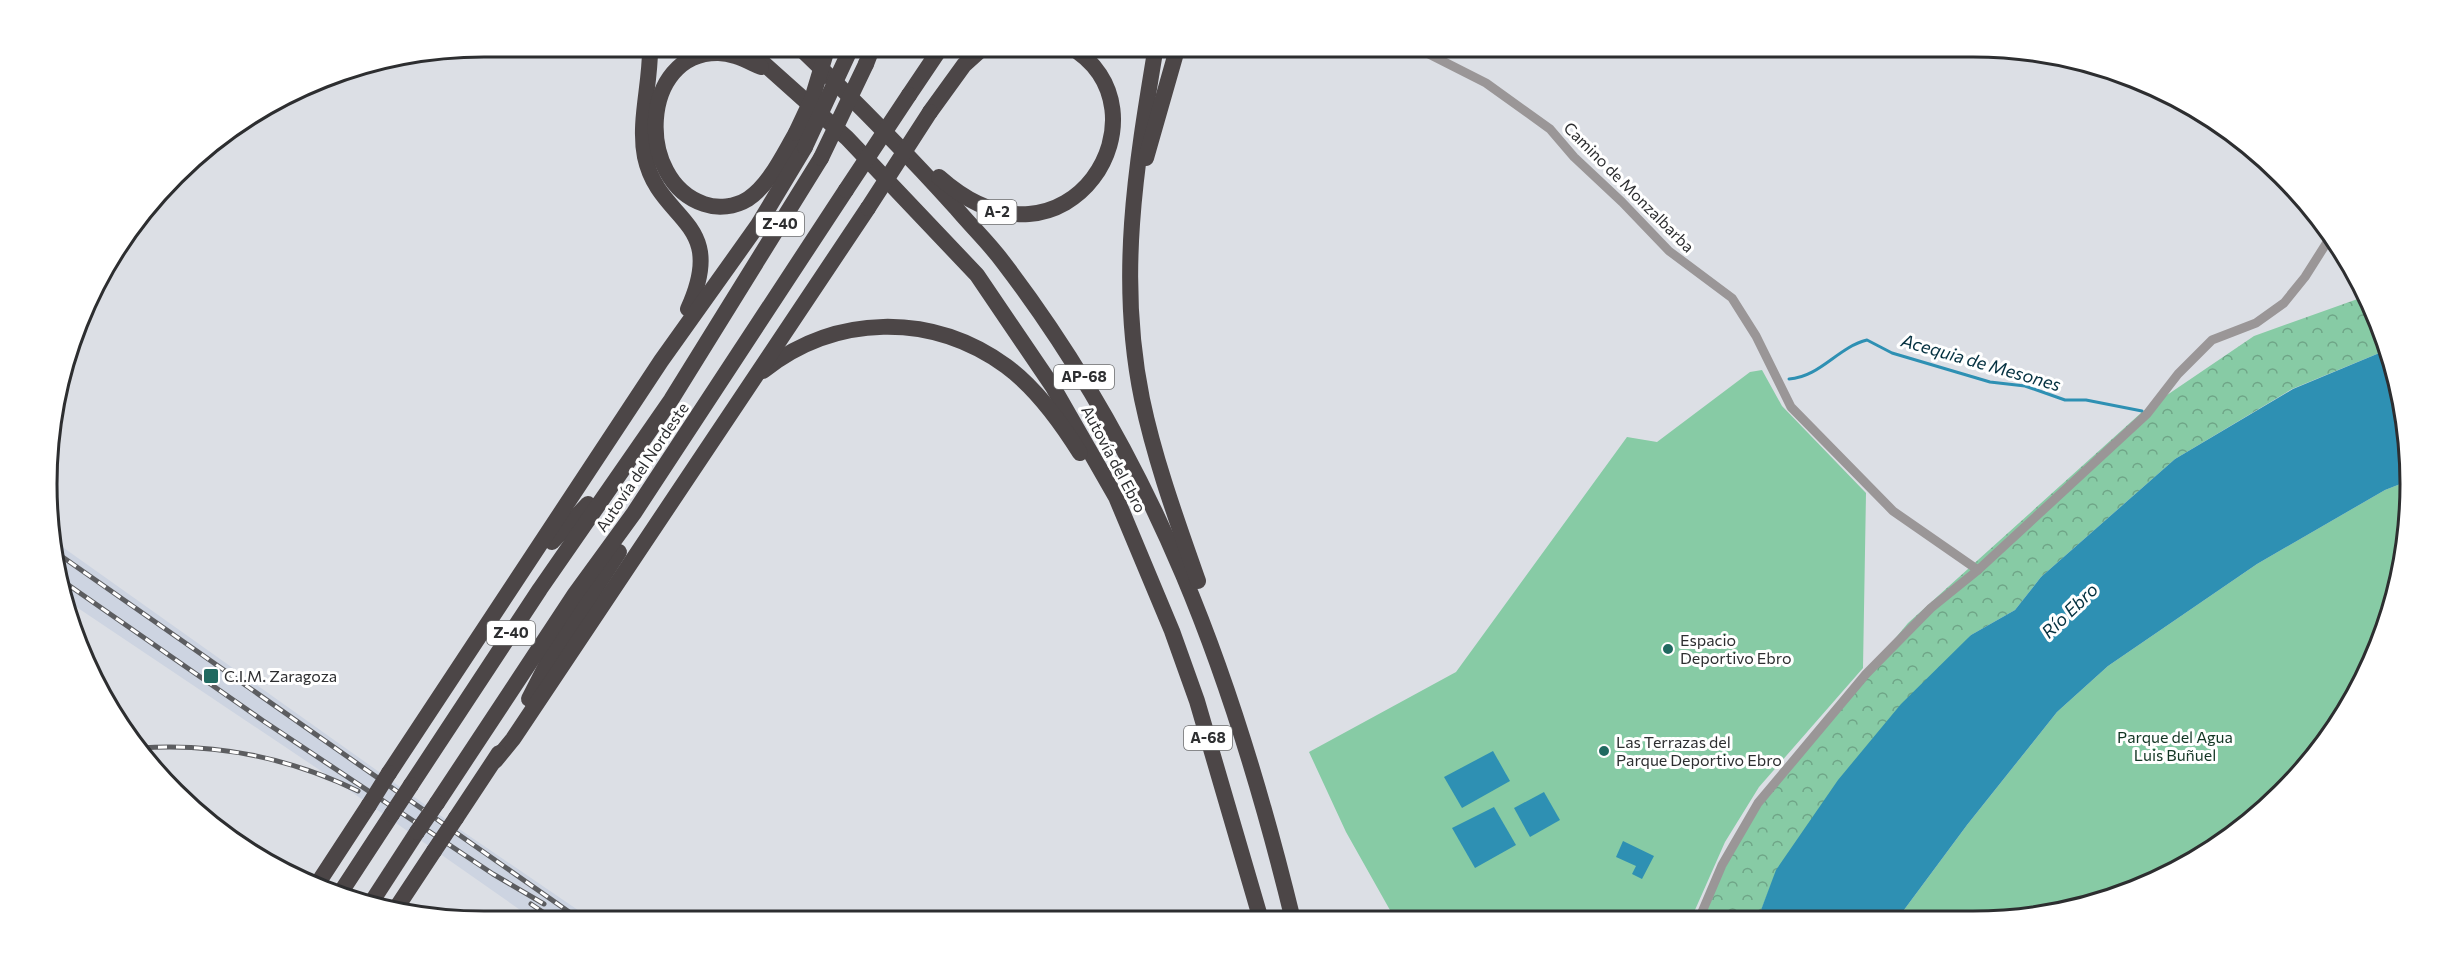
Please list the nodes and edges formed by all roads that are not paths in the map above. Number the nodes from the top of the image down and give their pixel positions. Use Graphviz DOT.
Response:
graph roads {
  1 [pos="649,57"];
  2 [pos="697,57"];
  3 [pos="737,57"];
  4 [pos="757,57"];
  5 [pos="809,57"];
  6 [pos="810,57"];
  7 [pos="825,57"];
  8 [pos="846,57"];
  9 [pos="869,57"];
  10 [pos="935,57"];
  11 [pos="973,57"];
  12 [pos="1082,57"];
  13 [pos="1154,57"];
  14 [pos="1175,57"];
  15 [pos="1435,57"];
  16 [pos="773,71"];
  17 [pos="800,140"];
  18 [pos="1131,238"];
  19 [pos="2326,244"];
  20 [pos="661,361"];
  21 [pos="750,384"];
  22 [pos="613,481"];
  23 [pos="634,513"];
  24 [pos="1143,560"];
  25 [pos="1978,570"];
  26 [pos="506,598"];
  27 [pos="495,761"];
  28 [pos="1257,780"];
  29 [pos="1275,846"];
  30 [pos="321,878"];
  31 [pos="344,887"];
  32 [pos="375,897"];
  33 [pos="400,903"];
  34 [pos="1257,911"];
  35 [pos="1291,911"];
  36 [pos="1296,911"];
  37 [pos="1702,911"];
  1 -- 20 [label="highway"];
  2 -- 17 [label="highway"];
  3 -- 16 [label="highway"];
  4 -- 16 [label="highway, Autovía del Ebro / AP-68"];
  5 -- 28 [label="highway, Autovía del Ebro / AP-68"];
  6 -- 12 [label="highway, A-2"];
  7 -- 17 [label="highway, bridge"];
  8 -- 17 [label="highway, bridge"];
  9 -- 22 [label="highway, Autovía del Nordeste / Z-40, bridge"];
  10 -- 23 [label="highway, Autovía del Nordeste / Z-40, bridge"];
  11 -- 21 [label="highway, bridge"];
  13 -- 18 [label="highway"];
  14 -- 18 [label="highway"];
  15 -- 25 [label="street, Camino de Monzalbarba"];
  16 -- 24 [label="highway, Autovía del Ebro / AP-68"];
  17 -- 20 [label="highway"];
  18 -- 28 [label="highway"];
  19 -- 25 [label="street"];
  20 -- 26 [label="highway"];
  21 -- 24 [label="highway"];
  21 -- 27 [label="highway"];
  22 -- 26 [label="highway"];
  22 -- 31 [label="highway, Autovía del Nordeste / Z-40, bridge"];
  23 -- 27 [label="highway"];
  23 -- 32 [label="highway, Autovía del Nordeste / Z-40, bridge"];
  24 -- 34 [label="highway, Autovía del Ebro / A-68"];
  25 -- 37 [label="street"];
  26 -- 30 [label="highway, bridge"];
  27 -- 33 [label="highway, bridge"];
  28 -- 29 [label="highway, Autovía del Ebro"];
  29 -- 35 [label="highway, Autovía del Ebro"];
  29 -- 36 [label="highway"];
}
